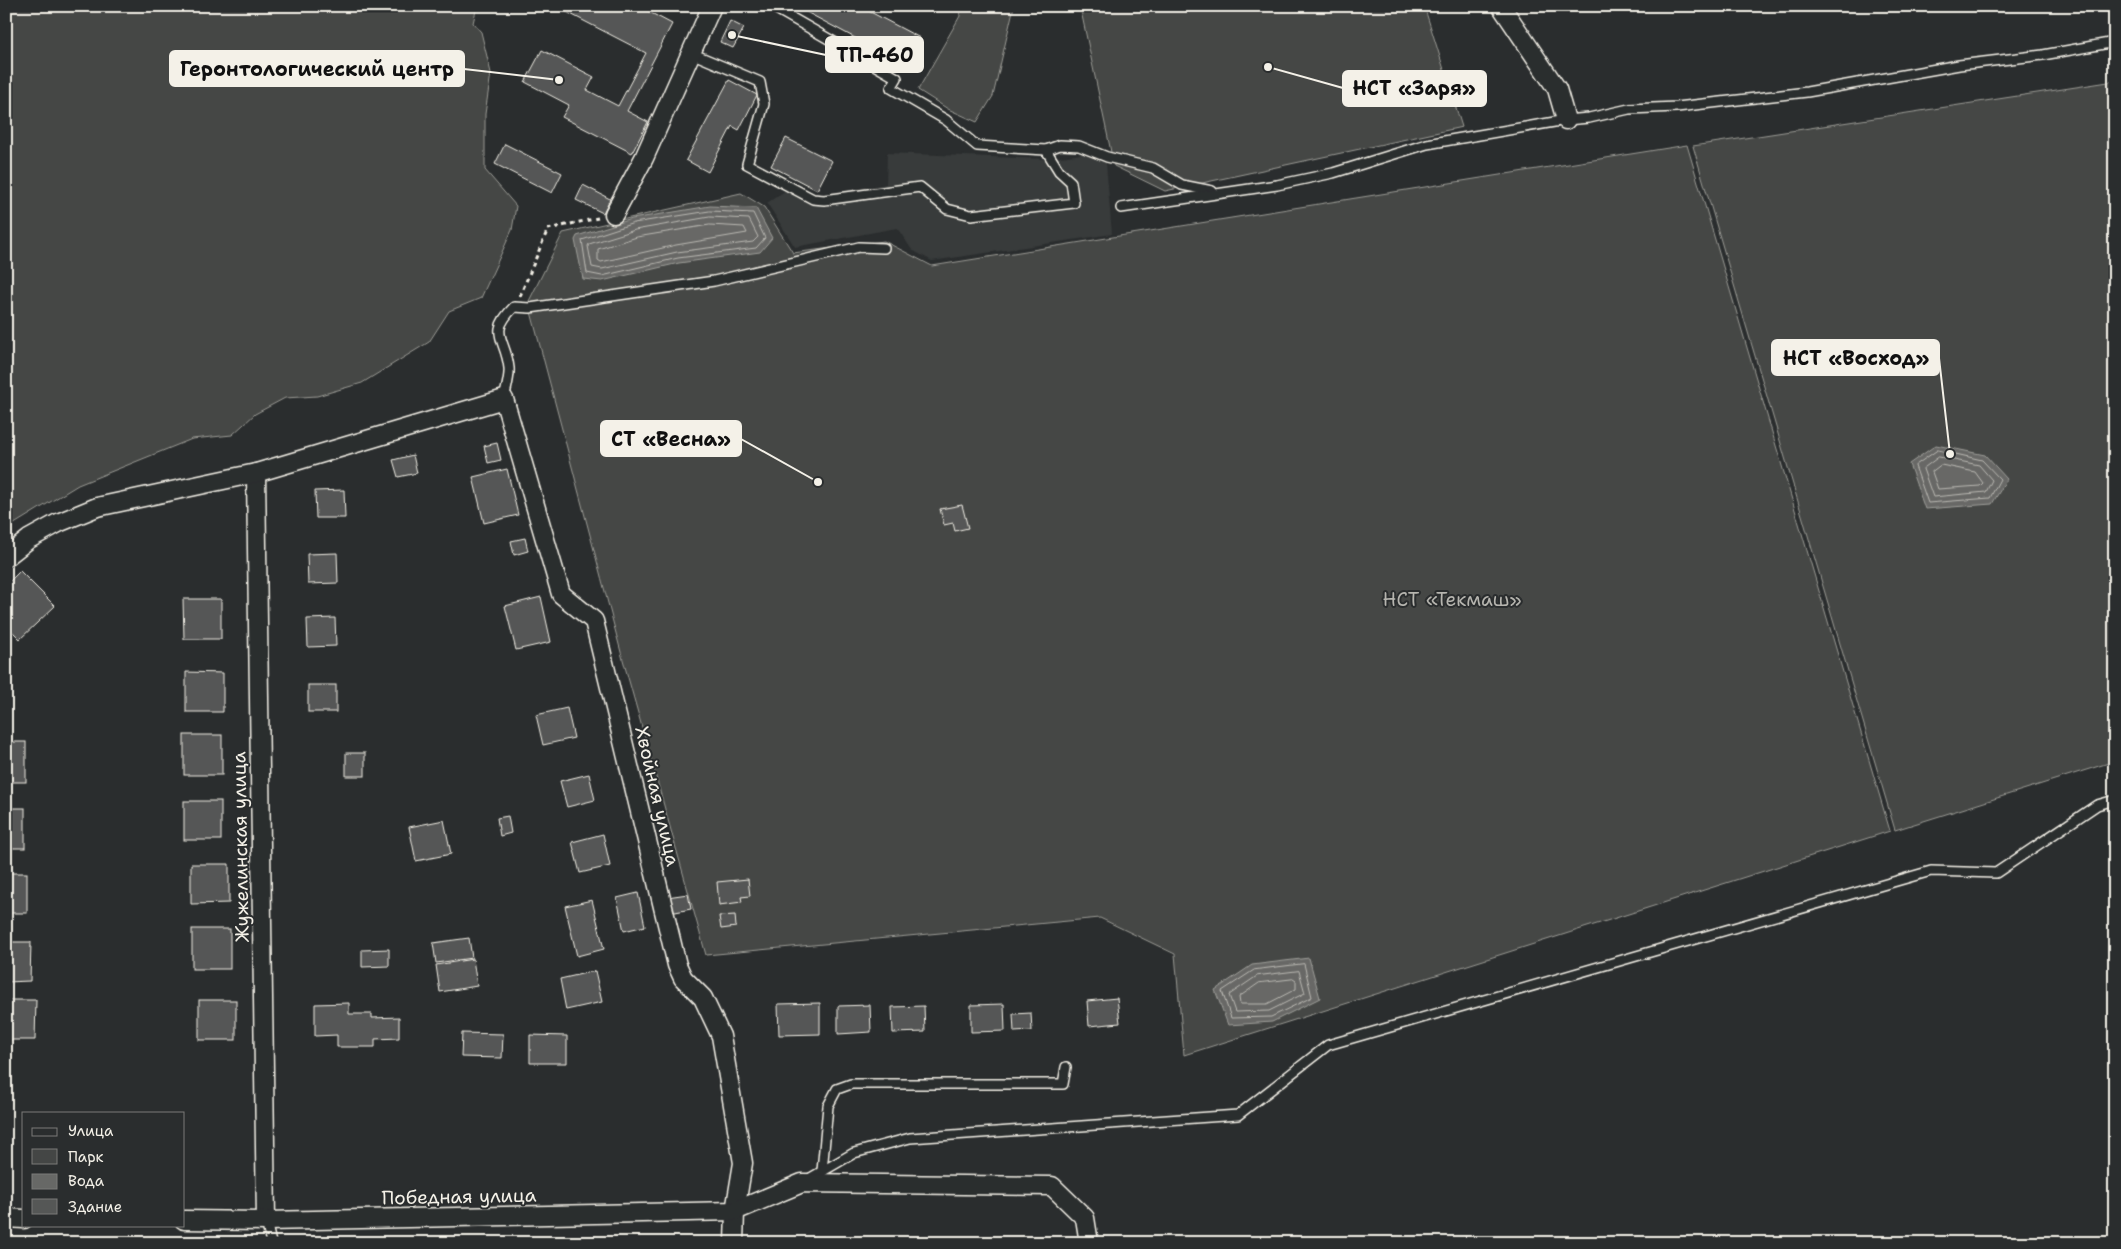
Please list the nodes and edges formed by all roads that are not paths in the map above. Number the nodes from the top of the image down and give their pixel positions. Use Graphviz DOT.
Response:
graph roads {
  1 [pos="712,6"];
  2 [pos="771,6"];
  3 [pos="1501,6"];
  4 [pos="2115,42"];
  5 [pos="691,52"];
  6 [pos="1566,120"];
  7 [pos="1046,150"];
  8 [pos="1218,193"];
  9 [pos="1122,208"];
  10 [pos="614,214"];
  11 [pos="884,248"];
  12 [pos="504,399"];
  13 [pos="256,473"];
  14 [pos="6,557"];
  15 [pos="2115,800"];
  16 [pos="1066,1067"];
  17 [pos="822,1171"];
  18 [pos="802,1184"];
  19 [pos="735,1211"];
  20 [pos="6,1218"];
  21 [pos="22,1219"];
  22 [pos="185,1220"];
  23 [pos="266,1221"];
  24 [pos="271,1243"];
  25 [pos="734,1243"];
  26 [pos="1089,1243"];
  1 -- 5 [label="street"];
  2 -- 7 [label="lane"];
  3 -- 6 [label="street"];
  4 -- 6 [label="lane"];
  5 -- 7 [label="lane"];
  5 -- 10 [label="street"];
  6 -- 8 [label="lane"];
  7 -- 8 [label="lane"];
  8 -- 9 [label="lane"];
  11 -- 12 [label="lane"];
  12 -- 13 [label="street"];
  12 -- 19 [label="street, Хвойная улица"];
  13 -- 14 [label="street"];
  13 -- 23 [label="street, Жужелинская улица"];
  15 -- 17 [label="lane"];
  16 -- 17 [label="lane"];
  17 -- 18 [label="lane"];
  18 -- 19 [label="street"];
  18 -- 26 [label="street"];
  19 -- 23 [label="street, Победная улица"];
  19 -- 25 [label="street, Хвойная улица"];
  20 -- 21 [label="street"];
  22 -- 23 [label="street, Победная улица"];
  23 -- 24 [label="lane"];
}
